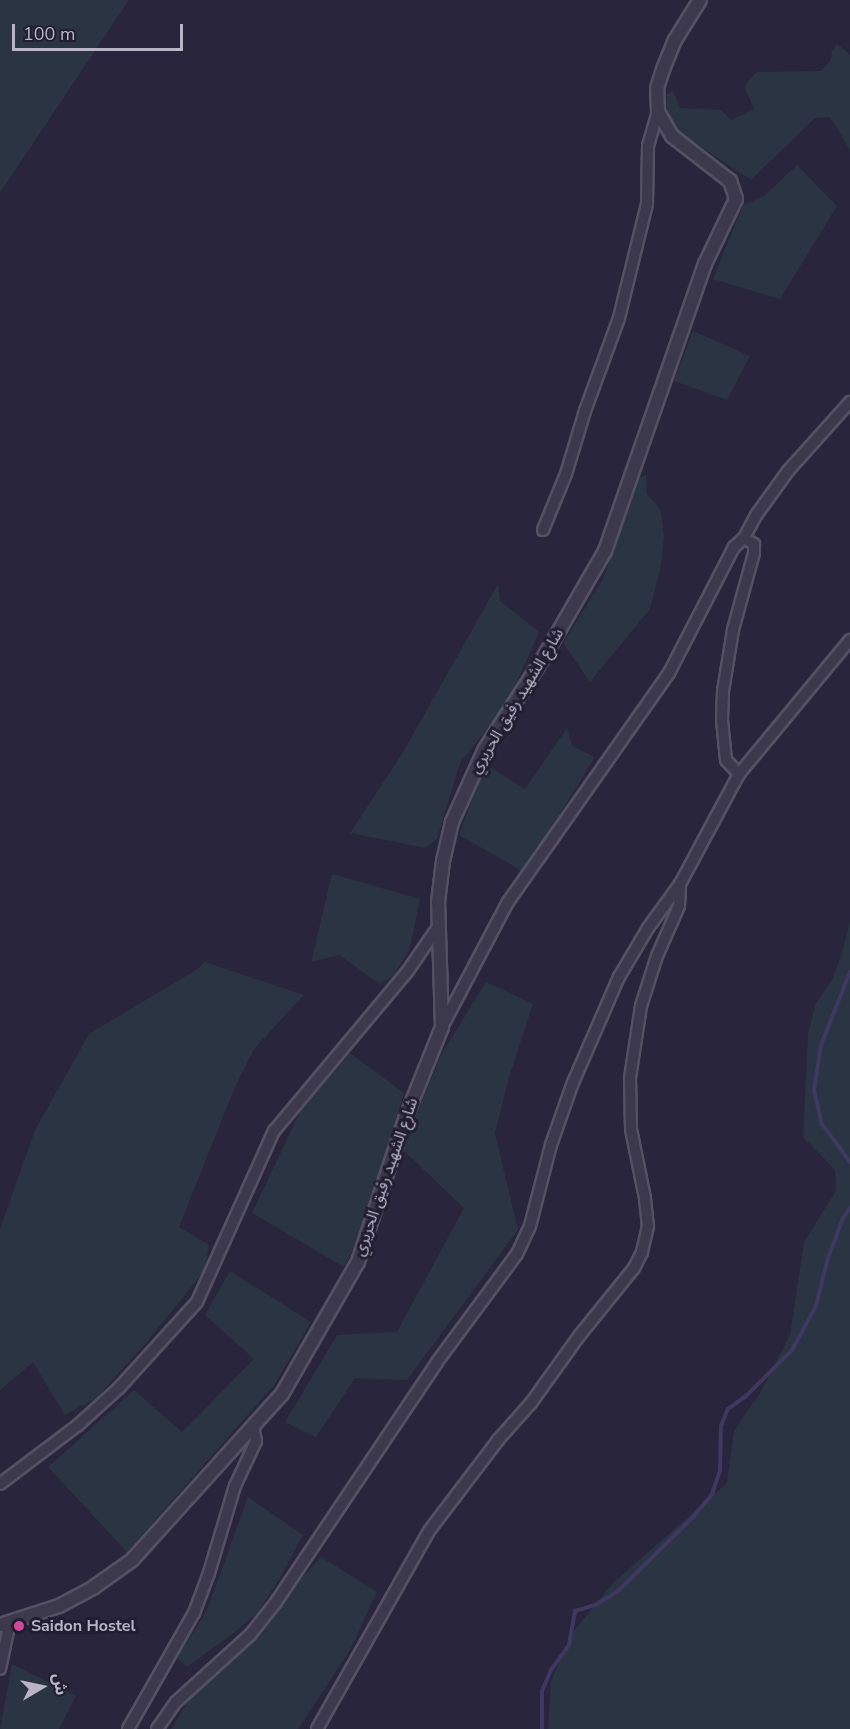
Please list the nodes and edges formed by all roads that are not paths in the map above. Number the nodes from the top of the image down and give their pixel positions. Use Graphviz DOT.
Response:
graph roads {
  1 [pos="700,0"];
  2 [pos="658,112"];
  3 [pos="850,402"];
  4 [pos="543,530"];
  5 [pos="744,538"];
  6 [pos="850,640"];
  7 [pos="739,774"];
  8 [pos="680,884"];
  9 [pos="438,927"];
  10 [pos="442,1027"];
  11 [pos="254,1426"];
  12 [pos="0,1484"];
  13 [pos="5,1623"];
  14 [pos="0,1668"];
  15 [pos="128,1729"];
  16 [pos="157,1729"];
  17 [pos="317,1729"];
  1 -- 2 [label="street"];
  2 -- 4 [label="street"];
  2 -- 9 [label="street, شارع الشهيد رفيق الحريري"];
  3 -- 5 [label="street"];
  5 -- 7 [label="street"];
  5 -- 10 [label="street"];
  6 -- 7 [label="street"];
  7 -- 8 [label="street"];
  8 -- 16 [label="street"];
  8 -- 17 [label="street"];
  9 -- 10 [label="street, شارع الشهيد رفيق الحريري"];
  9 -- 12 [label="street"];
  10 -- 11 [label="street, شارع الشهيد رفيق الحريري"];
  11 -- 13 [label="street, شارع الشهيد رفيق الحريري"];
  11 -- 15 [label="street"];
  13 -- 14 [label="street"];
}
